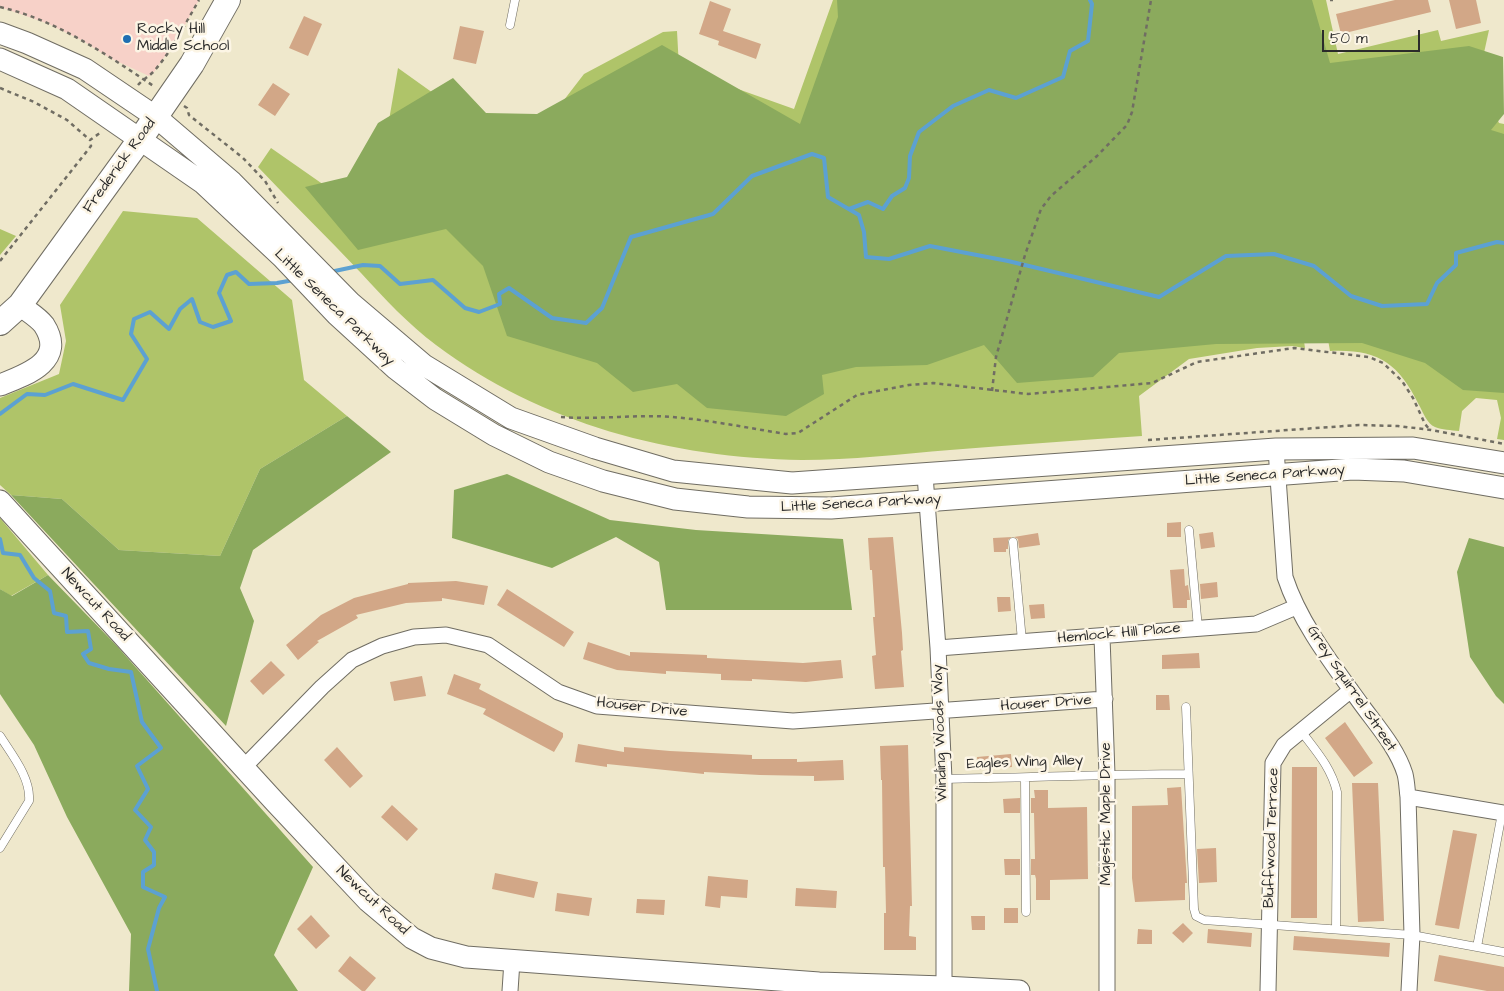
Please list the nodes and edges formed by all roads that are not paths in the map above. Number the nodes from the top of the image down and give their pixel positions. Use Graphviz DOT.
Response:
graph roads {
  1 [pos="228,0"];
  2 [pos="515,0"];
  3 [pos="510,26"];
  4 [pos="0,34"];
  5 [pos="0,59"];
  6 [pos="156,118"];
  7 [pos="141,138"];
  8 [pos="290,252"];
  9 [pos="20,304"];
  10 [pos="344,309"];
  11 [pos="0,323"];
  12 [pos="0,385"];
  13 [pos="1276,449"];
  14 [pos="1504,463"];
  15 [pos="925,475"];
  16 [pos="1277,475"];
  17 [pos="1504,488"];
  18 [pos="0,502"];
  19 [pos="927,502"];
  20 [pos="1189,530"];
  21 [pos="1013,542"];
  22 [pos="1296,607"];
  23 [pos="1198,628"];
  24 [pos="1102,637"];
  25 [pos="1022,641"];
  26 [pos="938,648"];
  27 [pos="1351,690"];
  28 [pos="1105,699"];
  29 [pos="1186,707"];
  30 [pos="941,712"];
  31 [pos="1301,731"];
  32 [pos="0,736"];
  33 [pos="244,767"];
  34 [pos="1108,774"];
  35 [pos="1188,774"];
  36 [pos="1025,778"];
  37 [pos="944,779"];
  38 [pos="1408,797"];
  39 [pos="1503,813"];
  40 [pos="0,848"];
  41 [pos="1026,912"];
  42 [pos="1269,924"];
  43 [pos="1336,929"];
  44 [pos="1412,935"];
  45 [pos="1477,947"];
  46 [pos="1504,952"];
  47 [pos="512,961"];
  48 [pos="944,989"];
  49 [pos="510,991"];
  50 [pos="1019,991"];
  51 [pos="1107,991"];
  52 [pos="1268,991"];
  53 [pos="1409,991"];
  1 -- 6 [label="main road, Frederick Road"];
  2 -- 3 [label="lane"];
  4 -- 6 [label="main road, Little Seneca Parkway"];
  5 -- 7 [label="main road, Little Seneca Parkway"];
  6 -- 7 [label="main road, Frederick Road"];
  6 -- 8 [label="main road, Little Seneca Parkway"];
  7 -- 8 [label="main road, Little Seneca Parkway"];
  7 -- 9 [label="main road, Frederick Road"];
  8 -- 10 [label="main road, Little Seneca Parkway"];
  9 -- 11 [label="main road, Frederick Road"];
  9 -- 12 [label="main road"];
  10 -- 15 [label="main road, Little Seneca Parkway"];
  10 -- 19 [label="main road, Little Seneca Parkway"];
  13 -- 14 [label="main road, Little Seneca Parkway"];
  13 -- 15 [label="main road, Little Seneca Parkway"];
  13 -- 16 [label="street, Grey Squirrel Street"];
  15 -- 19 [label="street, Winding Woods Way"];
  16 -- 17 [label="main road, Little Seneca Parkway"];
  16 -- 19 [label="main road, Little Seneca Parkway"];
  16 -- 22 [label="street, Grey Squirrel Street"];
  18 -- 33 [label="main road, Newcut Road"];
  19 -- 26 [label="street, Winding Woods Way"];
  20 -- 23 [label="lane"];
  21 -- 25 [label="lane"];
  22 -- 23 [label="street, Hemlock Hill Place"];
  22 -- 27 [label="street, Grey Squirrel Street"];
  23 -- 24 [label="street, Hemlock Hill Place"];
  24 -- 25 [label="street, Hemlock Hill Place"];
  24 -- 28 [label="street, Majestic Maple Drive"];
  25 -- 26 [label="street, Hemlock Hill Place"];
  26 -- 30 [label="street, Winding Woods Way"];
  27 -- 31 [label="street, Bluffwood Terrace"];
  27 -- 38 [label="street, Grey Squirrel Street"];
  28 -- 30 [label="street, Houser Drive"];
  28 -- 34 [label="street, Majestic Maple Drive"];
  29 -- 35 [label="lane"];
  30 -- 33 [label="street, Houser Drive"];
  30 -- 37 [label="street, Winding Woods Way"];
  31 -- 42 [label="street, Bluffwood Terrace"];
  31 -- 43 [label="lane"];
  32 -- 40 [label="lane"];
  33 -- 47 [label="main road, Newcut Road"];
  34 -- 35 [label="lane, Eagles Wing Alley"];
  34 -- 36 [label="lane, Eagles Wing Alley"];
  34 -- 51 [label="street, Majestic Maple Drive"];
  35 -- 42 [label="lane"];
  36 -- 37 [label="lane, Eagles Wing Alley"];
  36 -- 41 [label="lane"];
  37 -- 48 [label="street, Winding Woods Way"];
  38 -- 39 [label="street"];
  38 -- 44 [label="street, Grey Squirrel Street"];
  39 -- 45 [label="lane"];
  42 -- 43 [label="lane"];
  42 -- 52 [label="street, Bluffwood Terrace"];
  43 -- 44 [label="lane"];
  44 -- 45 [label="lane"];
  44 -- 53 [label="street, Grey Squirrel Street"];
  45 -- 46 [label="lane"];
  47 -- 48 [label="main road, Newcut Road"];
  47 -- 49 [label="street"];
  48 -- 50 [label="main road, Newcut Road"];
}
